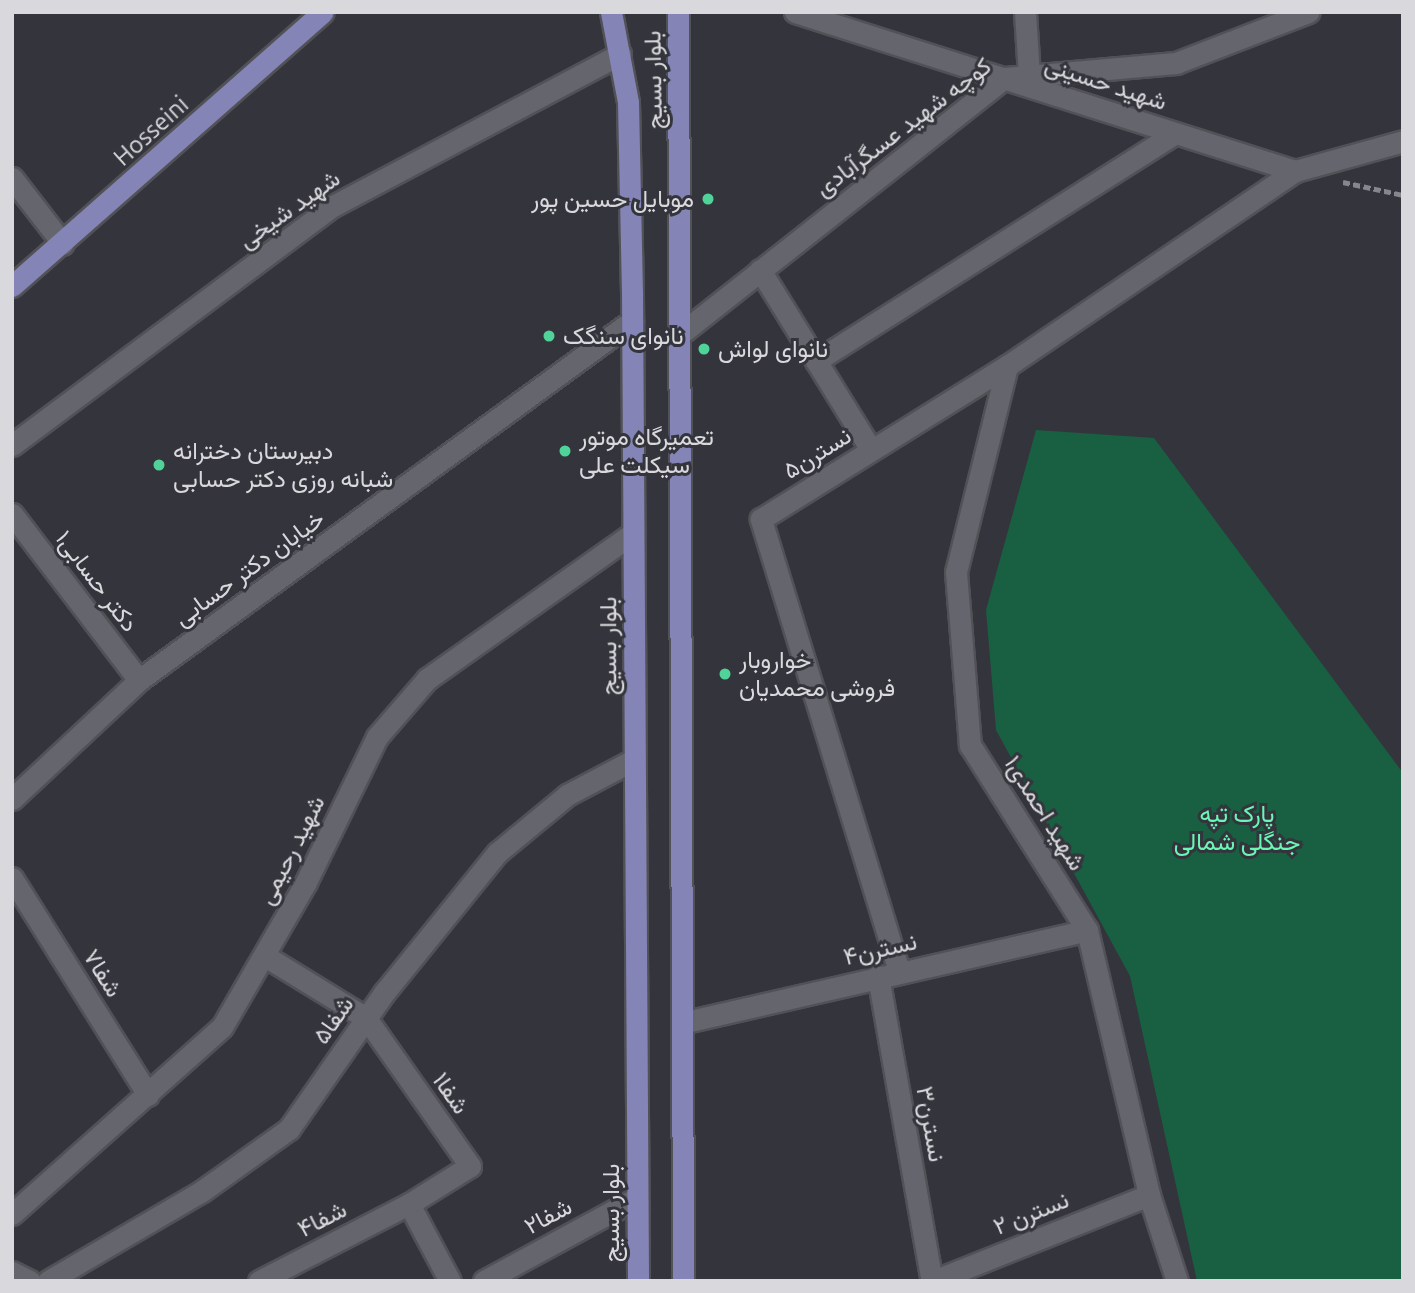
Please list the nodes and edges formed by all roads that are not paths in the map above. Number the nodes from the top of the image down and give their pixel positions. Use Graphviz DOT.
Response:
graph roads {
  1 [pos="323,12"];
  2 [pos="611,12"];
  3 [pos="678,12"];
  4 [pos="794,12"];
  5 [pos="1025,12"];
  6 [pos="1308,12"];
  7 [pos="620,54"];
  8 [pos="1029,76"];
  9 [pos="1004,78"];
  10 [pos="1175,133"];
  11 [pos="1403,141"];
  12 [pos="1294,171"];
  13 [pos="12,178"];
  14 [pos="63,244"];
  15 [pos="760,270"];
  16 [pos="12,286"];
  17 [pos="632,321"];
  18 [pos="684,331"];
  19 [pos="816,361"];
  20 [pos="1007,366"];
  21 [pos="12,445"];
  22 [pos="871,450"];
  23 [pos="12,514"];
  24 [pos="634,533"];
  25 [pos="139,680"];
  26 [pos="635,759"];
  27 [pos="12,800"];
  28 [pos="12,878"];
  29 [pos="1087,930"];
  30 [pos="265,956"];
  31 [pos="889,974"];
  32 [pos="366,1018"];
  33 [pos="686,1022"];
  34 [pos="148,1095"];
  35 [pos="1149,1195"];
  36 [pos="637,1198"];
  37 [pos="409,1204"];
  38 [pos="12,1214"];
  39 [pos="12,1272"];
  40 [pos="30,1281"];
  41 [pos="48,1281"];
  42 [pos="259,1281"];
  43 [pos="450,1281"];
  44 [pos="484,1281"];
  45 [pos="638,1281"];
  46 [pos="683,1281"];
  47 [pos="932,1281"];
  48 [pos="1177,1281"];
  1 -- 14 [label="main road, Hosseini"];
  2 -- 7 [label="main road, بلوار بسیج"];
  3 -- 18 [label="main road, بلوار بسیج"];
  4 -- 9 [label="street, شهید حسینی"];
  5 -- 8 [label="street"];
  6 -- 8 [label="street, کوچه شهید عسگرآبادی"];
  7 -- 17 [label="main road, بلوار بسیج"];
  7 -- 21 [label="street, شهید شیخی"];
  8 -- 9 [label="street, کوچه شهید عسگرآبادی"];
  9 -- 10 [label="street, شهید حسینی"];
  9 -- 15 [label="street, کوچه شهید عسگرآبادی"];
  10 -- 12 [label="street, شهید حسینی"];
  10 -- 19 [label="street"];
  11 -- 12 [label="street"];
  12 -- 20 [label="street, نسترن۵"];
  13 -- 14 [label="street"];
  14 -- 16 [label="main road, Hosseini"];
  15 -- 18 [label="street, کوچه شهید عسگرآبادی"];
  15 -- 19 [label="street"];
  17 -- 24 [label="main road, بلوار بسیج"];
  17 -- 25 [label="street, خیابان دکتر حسابی"];
  18 -- 33 [label="main road, بلوار بسیج"];
  19 -- 22 [label="street"];
  20 -- 22 [label="street, نسترن۵"];
  20 -- 29 [label="street, شهید احمدی۱"];
  22 -- 31 [label="street, نسترن۵"];
  23 -- 25 [label="street, دکتر حسابی۱"];
  24 -- 26 [label="main road, بلوار بسیج"];
  24 -- 30 [label="street, شهید رحیمی"];
  25 -- 27 [label="street, خیابان دکتر حسابی"];
  26 -- 32 [label="street, شفا۵"];
  26 -- 36 [label="main road, بلوار بسیج"];
  28 -- 34 [label="street, شفا۷"];
  29 -- 31 [label="street, نسترن۴"];
  29 -- 35 [label="street, شهید احمدی۱"];
  30 -- 32 [label="street, شفا۱"];
  30 -- 34 [label="street, شهید رحیمی"];
  31 -- 33 [label="street, نسترن۴"];
  31 -- 47 [label="street, نسترن۳"];
  32 -- 37 [label="street, شفا۱"];
  32 -- 41 [label="street, شفا۵"];
  33 -- 46 [label="main road, بلوار بسیج"];
  34 -- 38 [label="street, شهید رحیمی"];
  35 -- 47 [label="street, نسترن ۲"];
  35 -- 48 [label="street, شهید احمدی۱"];
  36 -- 44 [label="street, شفا۲"];
  36 -- 45 [label="main road, بلوار بسیج"];
  37 -- 42 [label="street, شفا۴"];
  37 -- 43 [label="street"];
  39 -- 40 [label="street"];
}
